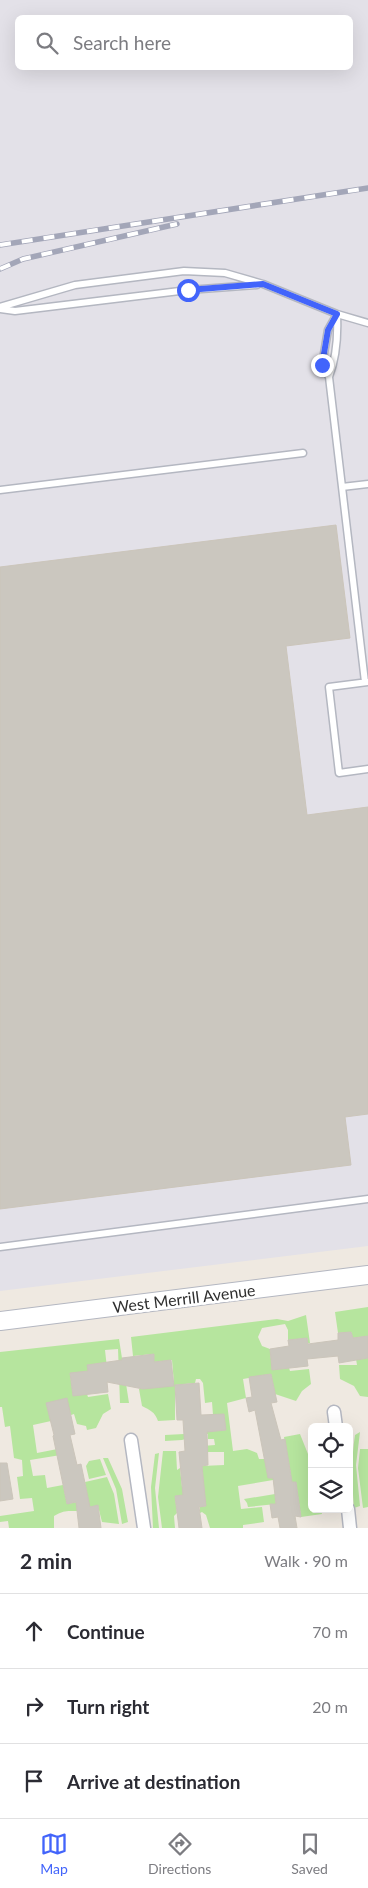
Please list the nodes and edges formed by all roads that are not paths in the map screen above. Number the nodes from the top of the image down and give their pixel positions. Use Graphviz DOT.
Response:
graph roads {
  1 [pos="263,284"];
  2 [pos="0,308"];
  3 [pos="337,314"];
  4 [pos="368,323"];
  5 [pos="329,377"];
  6 [pos="303,453"];
  7 [pos="368,484"];
  8 [pos="342,487"];
  9 [pos="0,490"];
  10 [pos="367,682"];
  11 [pos="368,770"];
  12 [pos="368,1200"];
  13 [pos="0,1247"];
  14 [pos="368,1275"];
  15 [pos="0,1320"];
  16 [pos="334,1412"];
  17 [pos="335,1423"];
  18 [pos="131,1440"];
  19 [pos="348,1513"];
  20 [pos="144,1528"];
  21 [pos="350,1528"];
  1 -- 2 [label="lane"];
  1 -- 2 [label="lane"];
  1 -- 3 [label="lane"];
  3 -- 4 [label="lane"];
  3 -- 5 [label="lane"];
  3 -- 5 [label="lane"];
  5 -- 8 [label="lane"];
  6 -- 9 [label="lane"];
  7 -- 8 [label="lane"];
  8 -- 10 [label="lane"];
  10 -- 11 [label="lane"];
  12 -- 13 [label="lane"];
  14 -- 15 [label="main road, West Merrill Avenue"];
  16 -- 17 [label="street"];
  18 -- 20 [label="street"];
  19 -- 21 [label="street"];
}
